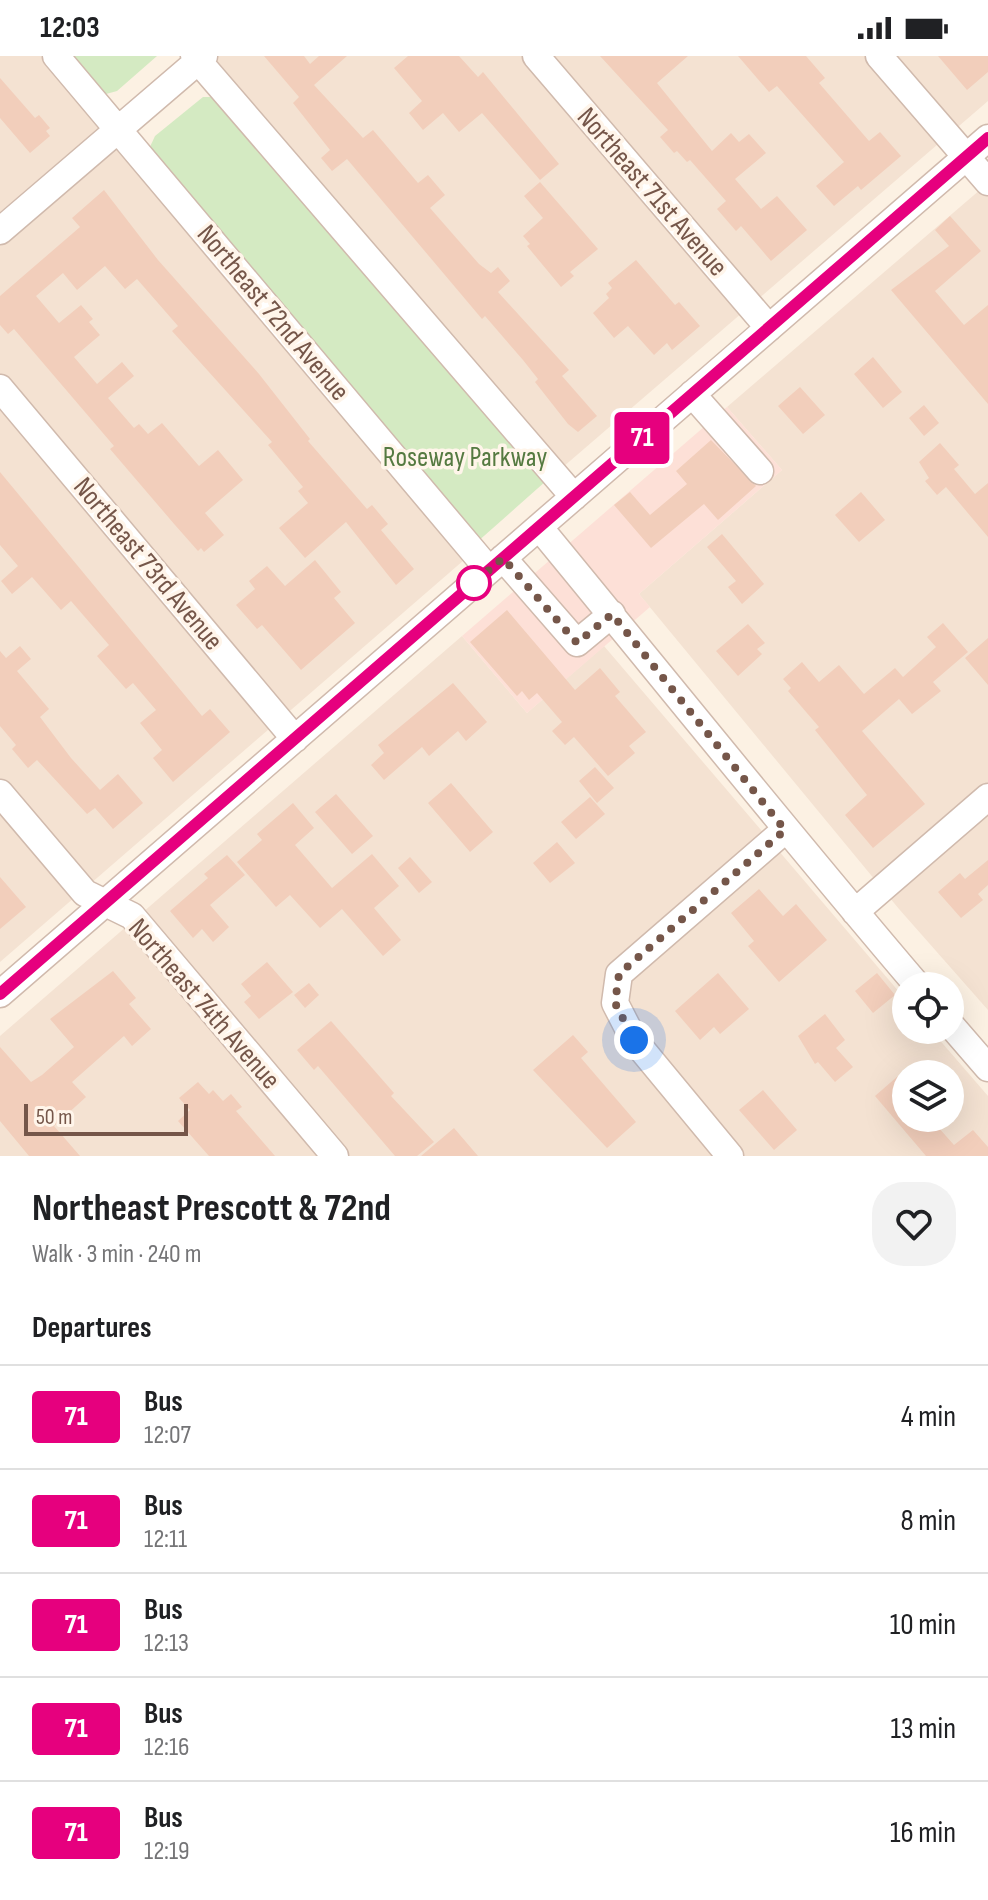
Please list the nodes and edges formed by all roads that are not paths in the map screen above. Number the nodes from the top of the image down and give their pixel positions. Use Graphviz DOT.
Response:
graph roads {
  1 [pos="56,56"];
  2 [pos="536,56"];
  3 [pos="879,56"];
  4 [pos="199,58"];
  5 [pos="119,130"];
  6 [pos="988,138"];
  7 [pos="966,157"];
  8 [pos="988,182"];
  9 [pos="0,231"];
  10 [pos="769,328"];
  11 [pos="0,388"];
  12 [pos="692,394"];
  13 [pos="760,471"];
  14 [pos="574,497"];
  15 [pos="539,527"];
  16 [pos="496,564"];
  17 [pos="612,614"];
  18 [pos="295,739"];
  19 [pos="0,793"];
  20 [pos="988,797"];
  21 [pos="785,830"];
  22 [pos="105,903"];
  23 [pos="855,912"];
  24 [pos="906,972"];
  25 [pos="0,994"];
  26 [pos="964,1040"];
  27 [pos="988,1068"];
  28 [pos="335,1156"];
  29 [pos="730,1156"];
  1 -- 5 [label="street, Northeast 72nd Avenue"];
  2 -- 10 [label="street, Northeast 71st Avenue"];
  3 -- 7 [label="street"];
  4 -- 5 [label="street"];
  4 -- 14 [label="street"];
  5 -- 9 [label="street"];
  5 -- 16 [label="street, Northeast 72nd Avenue"];
  6 -- 7 [label="street"];
  7 -- 8 [label="street"];
  7 -- 10 [label="street"];
  10 -- 12 [label="street"];
  11 -- 18 [label="street, Northeast 73rd Avenue"];
  12 -- 13 [label="street"];
  12 -- 14 [label="street"];
  14 -- 15 [label="street"];
  15 -- 16 [label="street"];
  15 -- 17 [label="street"];
  16 -- 17 [label="street, Northeast 72nd Avenue"];
  16 -- 18 [label="street"];
  17 -- 21 [label="street"];
  18 -- 22 [label="street"];
  19 -- 22 [label="street, Northeast 74th Avenue"];
  20 -- 23 [label="street"];
  21 -- 23 [label="street"];
  21 -- 29 [label="street"];
  22 -- 25 [label="street"];
  22 -- 28 [label="street, Northeast 74th Avenue"];
  23 -- 24 [label="street"];
  26 -- 27 [label="street"];
}
